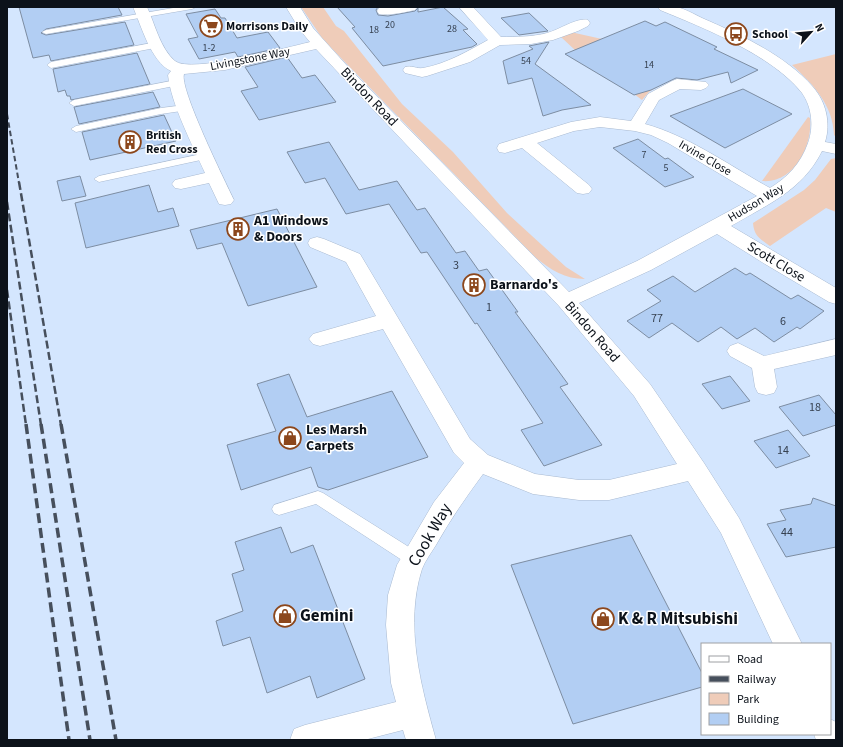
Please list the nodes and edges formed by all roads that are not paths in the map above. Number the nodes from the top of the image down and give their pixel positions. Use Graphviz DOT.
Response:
graph roads {
  1 [pos="192,7"];
  2 [pos="293,7"];
  3 [pos="410,7"];
  4 [pos="466,7"];
  5 [pos="665,7"];
  6 [pos="384,11"];
  7 [pos="142,12"];
  8 [pos="582,28"];
  9 [pos="46,32"];
  10 [pos="497,41"];
  11 [pos="320,44"];
  12 [pos="157,45"];
  13 [pos="51,65"];
  14 [pos="418,74"];
  15 [pos="178,76"];
  16 [pos="701,85"];
  17 [pos="74,103"];
  18 [pos="185,108"];
  19 [pos="636,126"];
  20 [pos="76,129"];
  21 [pos="525,142"];
  22 [pos="817,146"];
  23 [pos="505,148"];
  24 [pos="836,149"];
  25 [pos="206,156"];
  26 [pos="215,176"];
  27 [pos="99,179"];
  28 [pos="181,184"];
  29 [pos="583,189"];
  30 [pos="770,196"];
  31 [pos="225,200"];
  32 [pos="718,226"];
  33 [pos="317,243"];
  34 [pos="836,297"];
  35 [pos="566,302"];
  36 [pos="388,320"];
  37 [pos="320,339"];
  38 [pos="836,348"];
  39 [pos="738,351"];
  40 [pos="762,364"];
  41 [pos="766,387"];
  42 [pos="479,462"];
  43 [pos="695,470"];
  44 [pos="279,509"];
  45 [pos="414,559"];
  46 [pos="788,643"];
  47 [pos="417,726"];
  48 [pos="305,740"];
  1 -- 7 [label="lane"];
  2 -- 11 [label="street, Bindon Road"];
  3 -- 6 [label="street"];
  4 -- 10 [label="street"];
  5 -- 22 [label="street, Hudson Way"];
  7 -- 9 [label="lane"];
  7 -- 12 [label="street"];
  8 -- 10 [label="street"];
  10 -- 14 [label="street"];
  11 -- 15 [label="street, Livingstone Way"];
  11 -- 35 [label="street, Bindon Road"];
  12 -- 13 [label="lane"];
  12 -- 15 [label="street"];
  15 -- 17 [label="lane"];
  15 -- 18 [label="street"];
  16 -- 19 [label="street"];
  18 -- 20 [label="lane"];
  18 -- 25 [label="street"];
  19 -- 21 [label="street, Irvine Close"];
  19 -- 30 [label="street, Irvine Close"];
  21 -- 23 [label="street, Irvine Close"];
  21 -- 29 [label="street"];
  22 -- 24 [label="street"];
  22 -- 30 [label="street, Hudson Way"];
  25 -- 26 [label="street"];
  25 -- 27 [label="lane"];
  26 -- 28 [label="street"];
  26 -- 31 [label="street"];
  30 -- 32 [label="street, Hudson Way"];
  32 -- 34 [label="street, Scott Close"];
  32 -- 35 [label="street, Hudson Way"];
  33 -- 36 [label="street"];
  35 -- 43 [label="street, Bindon Road"];
  36 -- 37 [label="street"];
  36 -- 42 [label="street"];
  38 -- 40 [label="street"];
  39 -- 40 [label="street"];
  40 -- 41 [label="street"];
  42 -- 43 [label="street"];
  42 -- 45 [label="street, Cook Way"];
  43 -- 46 [label="street, Bindon Road"];
  44 -- 45 [label="lane"];
  45 -- 47 [label="street, Cook Way"];
  47 -- 48 [label="street, Cook Way"];
}
